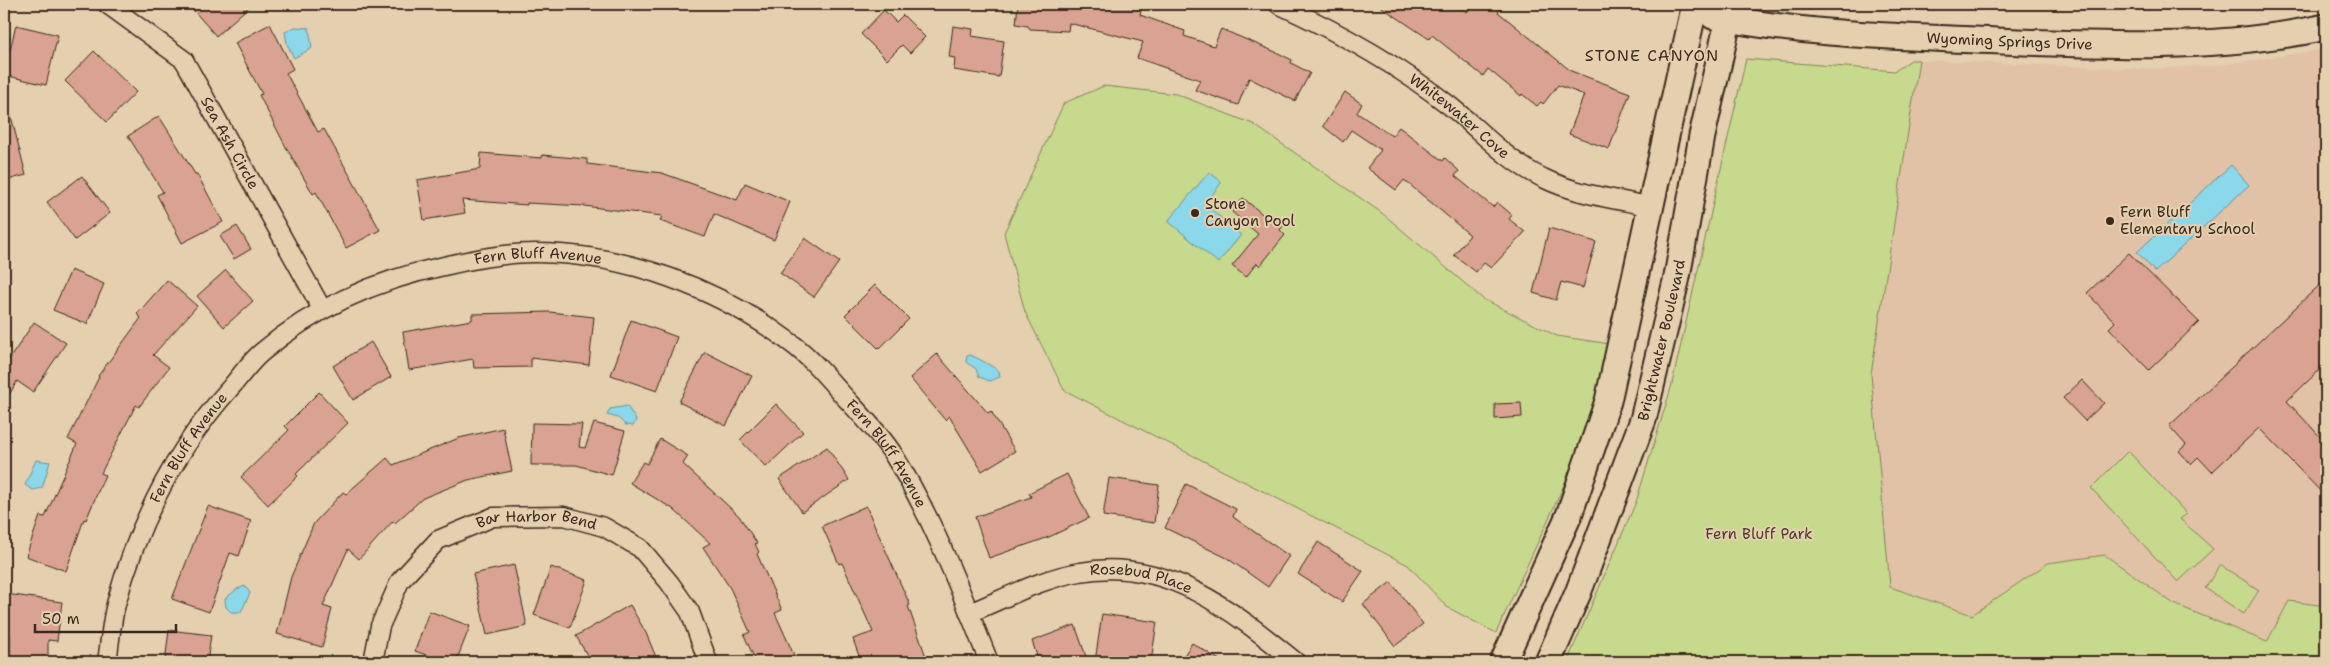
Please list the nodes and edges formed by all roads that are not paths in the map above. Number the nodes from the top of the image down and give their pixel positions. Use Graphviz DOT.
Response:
graph roads {
  1 [pos="107,4"];
  2 [pos="1278,4"];
  3 [pos="1694,8"];
  4 [pos="1730,12"];
  5 [pos="2326,27"];
  6 [pos="1649,206"];
  7 [pos="322,309"];
  8 [pos="969,613"];
  9 [pos="107,662"];
  10 [pos="373,662"];
  11 [pos="708,662"];
  12 [pos="989,662"];
  13 [pos="1296,662"];
  14 [pos="1503,662"];
  15 [pos="1548,662"];
  1 -- 7 [label="street, Sea Ash Circle"];
  2 -- 6 [label="street, Whitewater Cove"];
  3 -- 4 [label="street, Wyoming Springs Drive"];
  3 -- 6 [label="street"];
  4 -- 5 [label="street, Wyoming Springs Drive"];
  4 -- 15 [label="street, Brightwater Boulevard"];
  6 -- 14 [label="street"];
  7 -- 8 [label="street, Fern Bluff Avenue"];
  7 -- 9 [label="street, Fern Bluff Avenue"];
  8 -- 12 [label="street, Fern Bluff Avenue"];
  8 -- 13 [label="street, Rosebud Place"];
  10 -- 11 [label="street, Bar Harbor Bend"];
}
